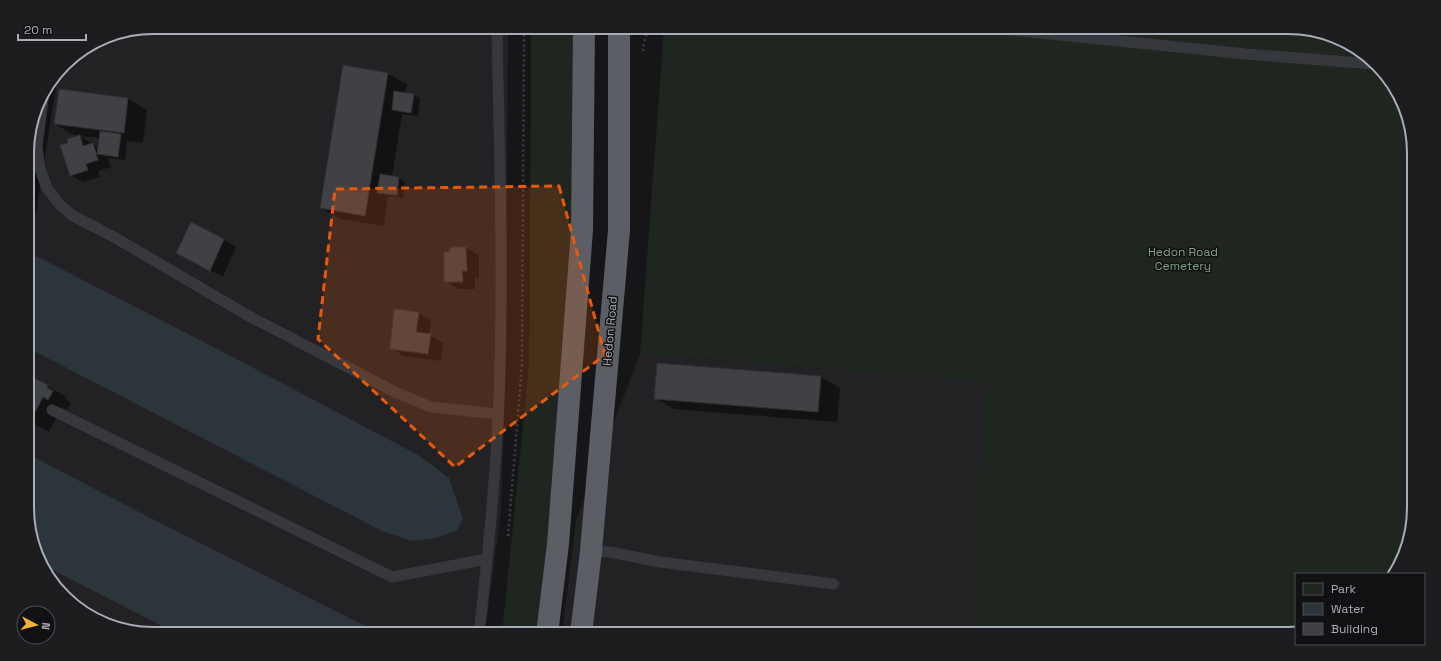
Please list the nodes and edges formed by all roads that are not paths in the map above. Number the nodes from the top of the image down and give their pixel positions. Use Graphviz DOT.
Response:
graph roads {
  1 [pos="497,34"];
  2 [pos="584,34"];
  3 [pos="619,34"];
  4 [pos="1050,34"];
  5 [pos="1366,63"];
  6 [pos="42,111"];
  7 [pos="52,410"];
  8 [pos="498,414"];
  9 [pos="591,551"];
  10 [pos="487,559"];
  11 [pos="834,584"];
  12 [pos="480,627"];
  13 [pos="548,627"];
  14 [pos="582,627"];
  1 -- 8 [label="lane"];
  2 -- 13 [label="highway"];
  3 -- 9 [label="highway, Hedon Road"];
  4 -- 5 [label="lane"];
  6 -- 8 [label="lane"];
  7 -- 10 [label="lane"];
  8 -- 10 [label="lane"];
  9 -- 11 [label="lane"];
  9 -- 14 [label="highway, Hedon Road"];
  10 -- 12 [label="lane"];
}
